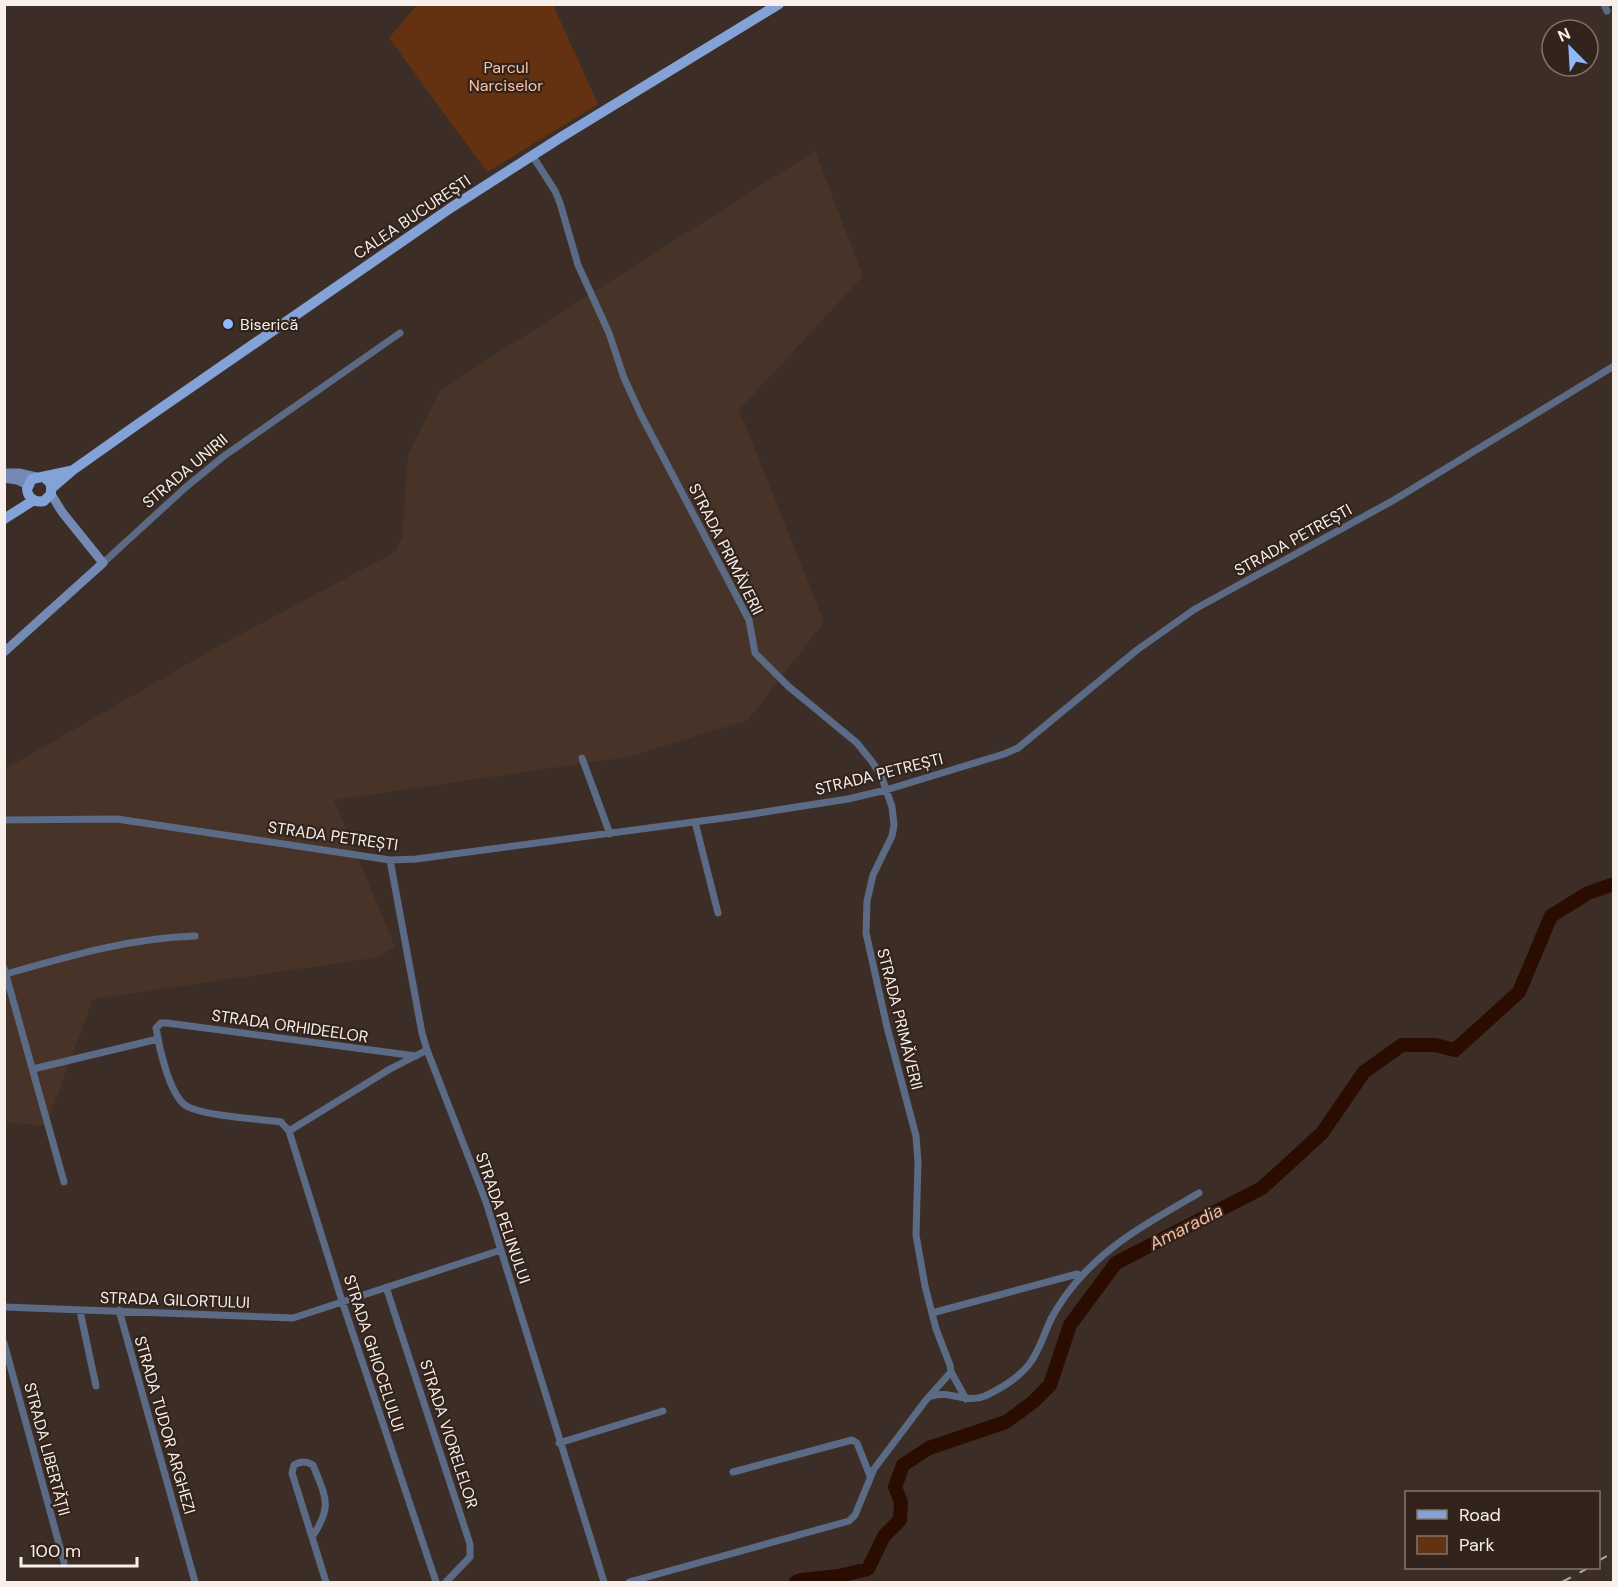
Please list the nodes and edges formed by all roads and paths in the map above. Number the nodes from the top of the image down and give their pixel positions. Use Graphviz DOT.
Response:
graph roads {
  1 [pos="779,4"];
  2 [pos="532,155"];
  3 [pos="400,333"];
  4 [pos="1614,366"];
  5 [pos="73,470"];
  6 [pos="4,473"];
  7 [pos="4,478"];
  8 [pos="35,489"];
  9 [pos="52,491"];
  10 [pos="62,512"];
  11 [pos="4,519"];
  12 [pos="103,563"];
  13 [pos="4,652"];
  14 [pos="582,758"];
  15 [pos="886,790"];
  16 [pos="4,820"];
  17 [pos="695,822"];
  18 [pos="610,834"];
  19 [pos="390,860"];
  20 [pos="718,913"];
  21 [pos="195,936"];
  22 [pos="5,971"];
  23 [pos="158,1038"];
  24 [pos="427,1050"];
  25 [pos="416,1056"];
  26 [pos="33,1069"];
  27 [pos="289,1131"];
  28 [pos="64,1182"];
  29 [pos="1199,1193"];
  30 [pos="501,1250"];
  31 [pos="1082,1276"];
  32 [pos="386,1287"];
  33 [pos="342,1301"];
  34 [pos="4,1307"];
  35 [pos="119,1310"];
  36 [pos="80,1311"];
  37 [pos="932,1313"];
  38 [pos="4,1343"];
  39 [pos="8,1367"];
  40 [pos="951,1372"];
  41 [pos="96,1386"];
  42 [pos="929,1397"];
  43 [pos="966,1399"];
  44 [pos="663,1411"];
  45 [pos="560,1443"];
  46 [pos="733,1472"];
  47 [pos="870,1476"];
  48 [pos="312,1537"];
  49 [pos="64,1562"];
  50 [pos="195,1582"];
  51 [pos="326,1582"];
  52 [pos="436,1582"];
  53 [pos="446,1582"];
  54 [pos="604,1582"];
  55 [pos="629,1582"];
  1 -- 2 [label="main road, CALEA BUCUREȘTI"];
  2 -- 5 [label="main road, CALEA BUCUREȘTI"];
  2 -- 15 [label="street, STRADA PRIMĂVERII"];
  3 -- 12 [label="street, STRADA UNIRII"];
  4 -- 15 [label="street, STRADA PETREȘTI"];
  5 -- 8 [label="main road, CALEA BUCUREȘTI"];
  5 -- 9 [label="main road, CALEA BUCUREȘTI"];
  6 -- 8 [label="main road"];
  7 -- 8 [label="main road"];
  8 -- 9 [label="main road"];
  8 -- 9 [label="main road, CALEA BUCUREȘTI"];
  8 -- 10 [label="main road"];
  8 -- 11 [label="main road, CALEA BUCUREȘTI"];
  9 -- 10 [label="main road"];
  10 -- 12 [label="main road"];
  12 -- 13 [label="main road, STRADA UNIRII"];
  14 -- 18 [label="street"];
  15 -- 17 [label="street, STRADA PETREȘTI"];
  15 -- 37 [label="street, STRADA PRIMĂVERII"];
  16 -- 19 [label="street, STRADA PETREȘTI"];
  17 -- 18 [label="street, STRADA PETREȘTI"];
  17 -- 20 [label="street"];
  18 -- 19 [label="street, STRADA PETREȘTI"];
  19 -- 24 [label="street, STRADA PELINULUI"];
  21 -- 22 [label="street"];
  22 -- 26 [label="street"];
  23 -- 25 [label="street, STRADA ORHIDEELOR"];
  23 -- 26 [label="street"];
  23 -- 27 [label="street"];
  24 -- 25 [label="street"];
  24 -- 30 [label="street, STRADA PELINULUI"];
  25 -- 27 [label="street"];
  26 -- 28 [label="street"];
  27 -- 33 [label="street, STRADA GHIOCELULUI"];
  29 -- 31 [label="street"];
  30 -- 32 [label="street"];
  30 -- 45 [label="street, STRADA PELINULUI"];
  31 -- 37 [label="street"];
  31 -- 43 [label="street"];
  32 -- 33 [label="street"];
  32 -- 53 [label="street, STRADA VIORELELOR"];
  33 -- 35 [label="street, STRADA GILORTULUI"];
  33 -- 52 [label="street, STRADA GHIOCELULUI"];
  34 -- 36 [label="street, STRADA GILORTULUI"];
  35 -- 36 [label="street, STRADA GILORTULUI"];
  35 -- 50 [label="street, STRADA TUDOR ARGHEZI"];
  36 -- 41 [label="street"];
  37 -- 40 [label="street, STRADA PRIMĂVERII"];
  38 -- 39 [label="street, STRADA LIBERTĂȚII"];
  39 -- 49 [label="street, STRADA LIBERTĂȚII"];
  40 -- 42 [label="street"];
  40 -- 43 [label="street, STRADA PRIMĂVERII"];
  42 -- 43 [label="street"];
  42 -- 47 [label="street"];
  44 -- 45 [label="street"];
  45 -- 54 [label="street, STRADA PELINULUI"];
  46 -- 47 [label="street"];
  47 -- 55 [label="street"];
  48 -- 48 [label="street"];
  48 -- 51 [label="street"];
}
